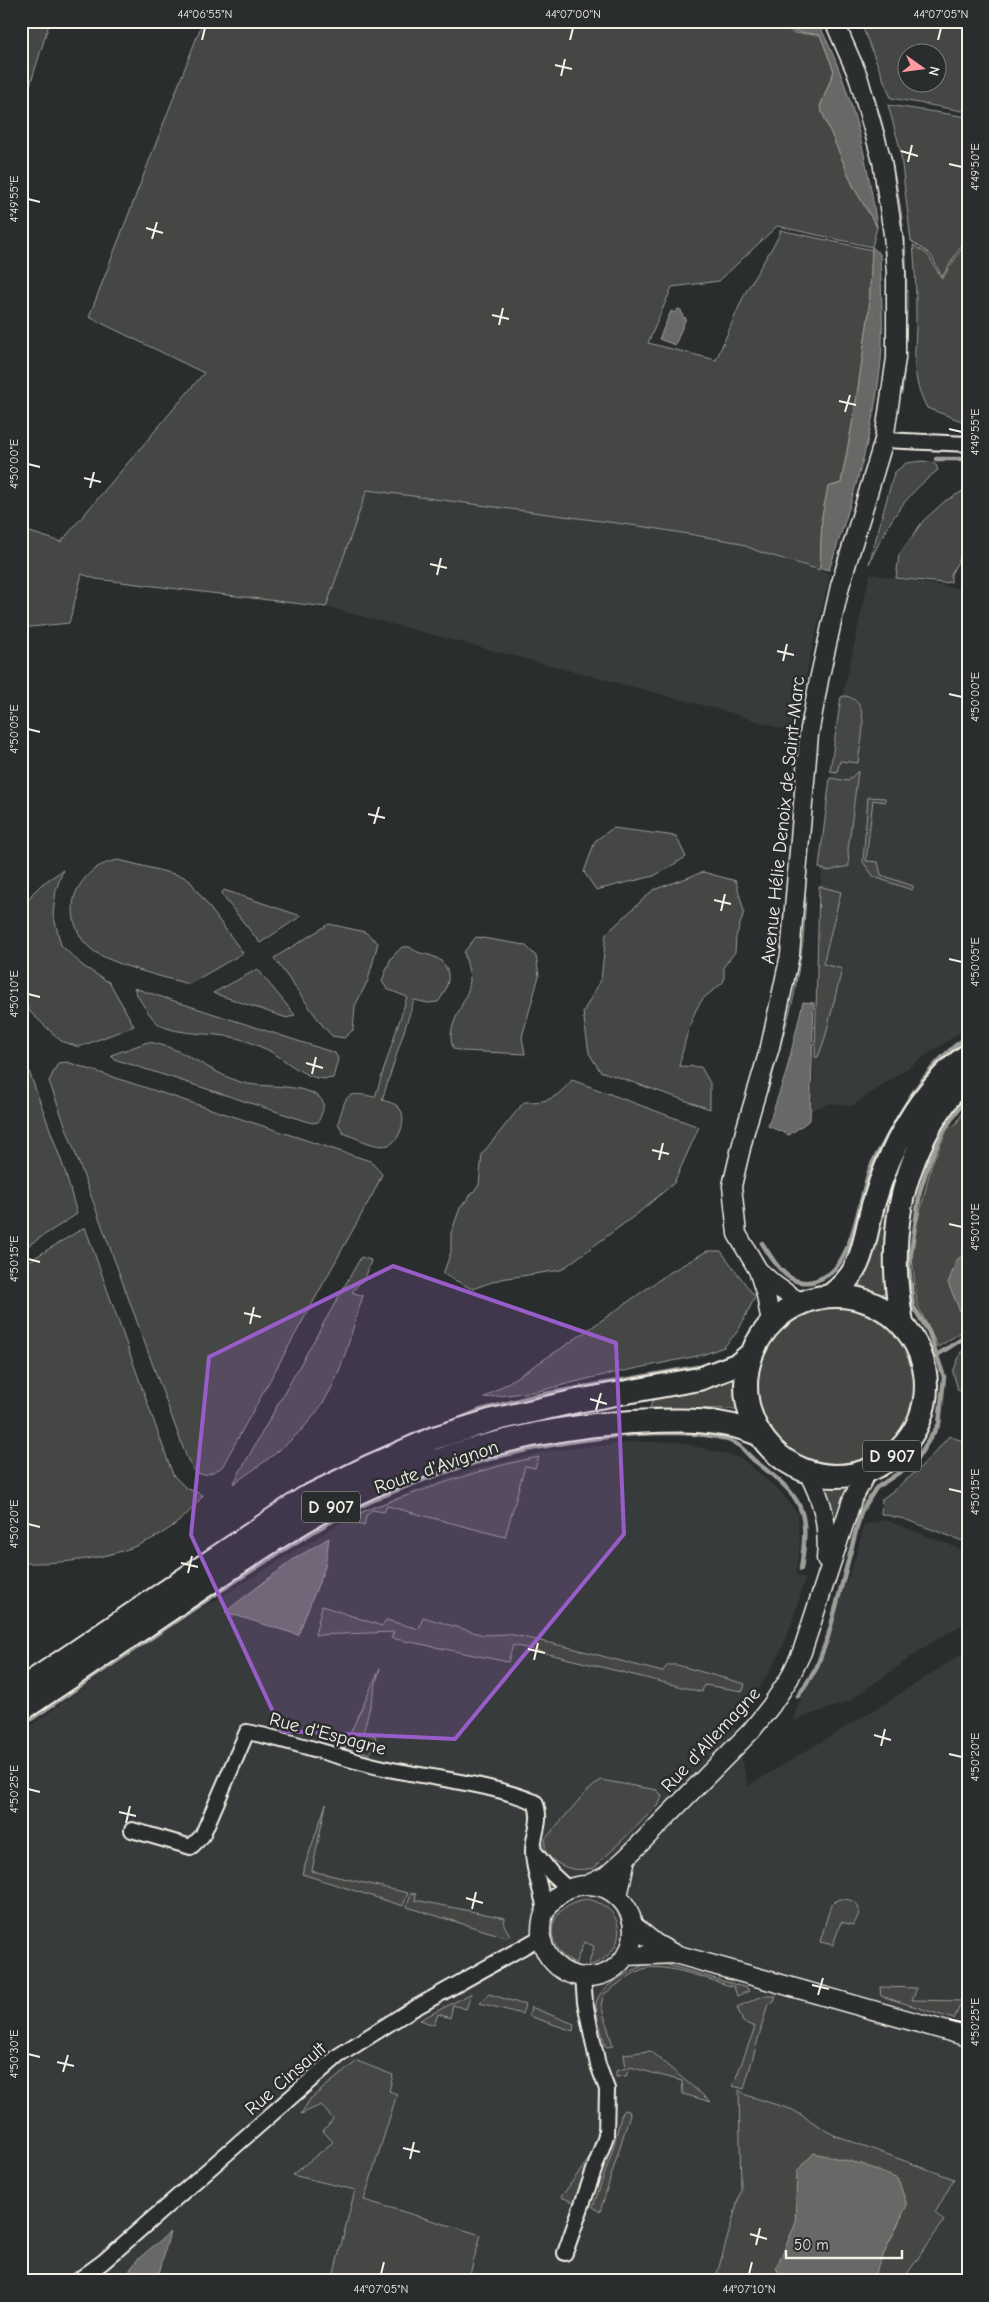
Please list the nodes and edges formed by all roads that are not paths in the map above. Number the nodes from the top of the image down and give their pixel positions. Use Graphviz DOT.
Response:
graph roads {
  1 [pos="834,21"];
  2 [pos="884,440"];
  3 [pos="968,444"];
  4 [pos="968,1055"];
  5 [pos="968,1070"];
  6 [pos="758,1270"];
  7 [pos="831,1295"];
  8 [pos="800,1303"];
  9 [pos="771,1323"];
  10 [pos="902,1323"];
  11 [pos="752,1354"];
  12 [pos="761,1435"];
  13 [pos="868,1470"];
  14 [pos="807,1471"];
  15 [pos="825,1579"];
  16 [pos="21,1689"];
  17 [pos="21,1710"];
  18 [pos="132,1830"];
  19 [pos="533,1850"];
  20 [pos="626,1858"];
  21 [pos="587,1885"];
  22 [pos="568,1889"];
  23 [pos="618,1897"];
  24 [pos="545,1912"];
  25 [pos="633,1925"];
  26 [pos="541,1937"];
  27 [pos="675,1954"];
  28 [pos="625,1956"];
  29 [pos="583,1977"];
  30 [pos="968,2037"];
  31 [pos="565,2253"];
  32 [pos="77,2281"];
  1 -- 2 [label="street, Avenue Hélie Denoix de Saint-Marc"];
  2 -- 3 [label="street"];
  2 -- 6 [label="street, Avenue Hélie Denoix de Saint-Marc"];
  4 -- 7 [label="main road, D 907"];
  5 -- 10 [label="main road, D 907"];
  6 -- 8 [label="street, Avenue Hélie Denoix de Saint-Marc"];
  6 -- 9 [label="street, Avenue Hélie Denoix de Saint-Marc"];
  7 -- 8 [label="main road, D 907"];
  7 -- 10 [label="main road, D 907"];
  8 -- 9 [label="main road, D 907"];
  9 -- 11 [label="main road, D 907"];
  10 -- 13 [label="main road, D 907"];
  11 -- 12 [label="main road, D 907"];
  11 -- 16 [label="main road, Route d'Avignon / D 907"];
  12 -- 14 [label="main road, D 907"];
  12 -- 17 [label="main road, Route d'Avignon / D 907"];
  13 -- 14 [label="main road, D 907"];
  13 -- 15 [label="street, Rue d'Allemagne"];
  14 -- 15 [label="street, Rue d'Allemagne"];
  15 -- 20 [label="street, Rue d'Allemagne"];
  18 -- 19 [label="street, Rue d'Espagne"];
  19 -- 22 [label="street"];
  19 -- 24 [label="street, Rue d'Espagne"];
  20 -- 21 [label="street, Rue d'Allemagne"];
  20 -- 23 [label="street"];
  21 -- 22 [label="street"];
  21 -- 23 [label="street"];
  22 -- 24 [label="street"];
  23 -- 25 [label="street"];
  24 -- 26 [label="street"];
  25 -- 27 [label="street"];
  25 -- 28 [label="street"];
  26 -- 29 [label="street"];
  26 -- 32 [label="street, Rue Cinsault"];
  27 -- 28 [label="street"];
  27 -- 30 [label="street"];
  28 -- 29 [label="street"];
  29 -- 31 [label="street"];
}
